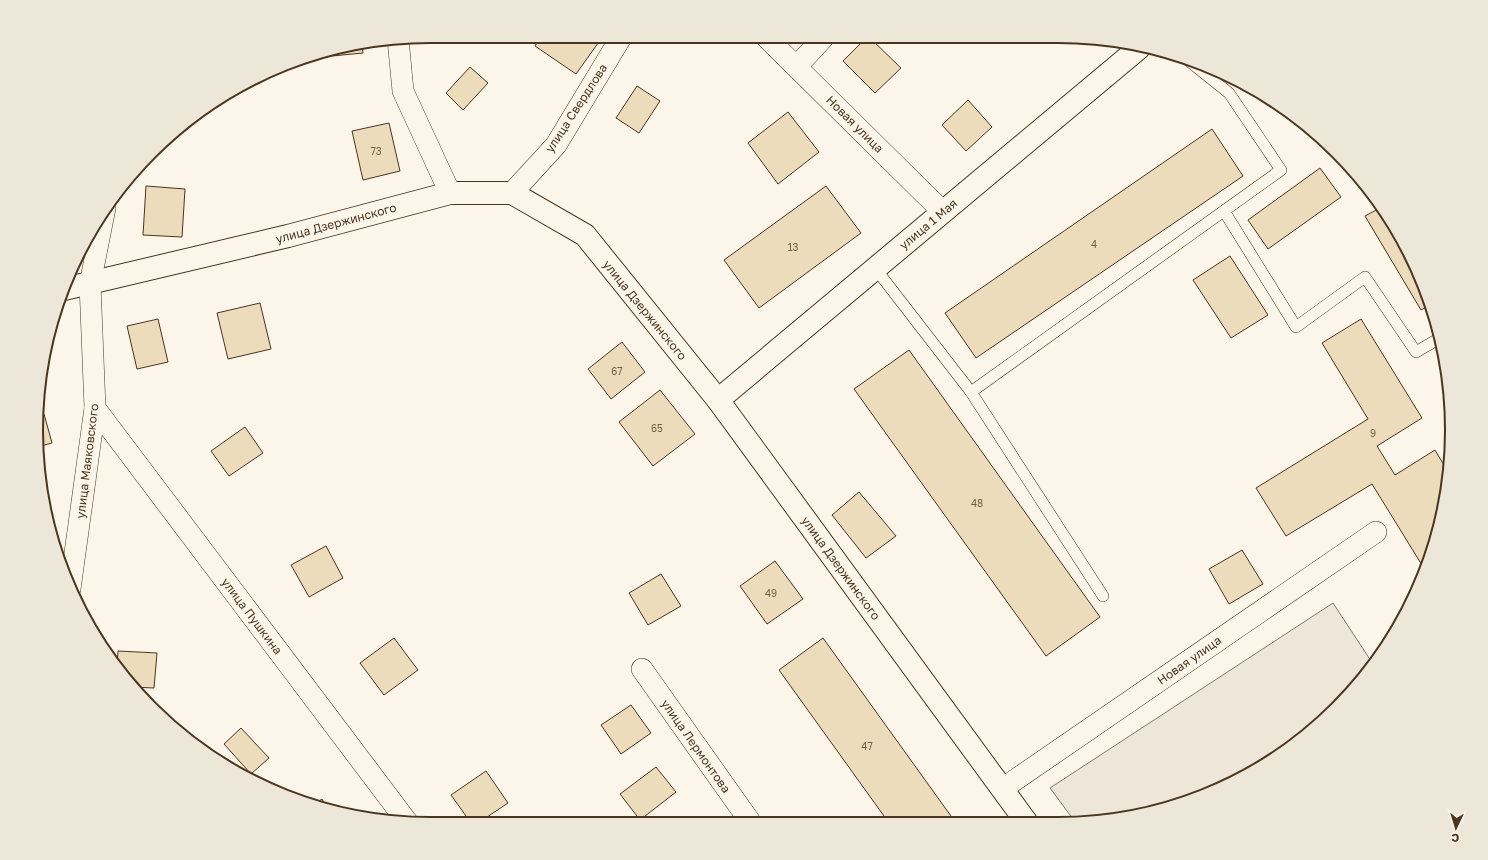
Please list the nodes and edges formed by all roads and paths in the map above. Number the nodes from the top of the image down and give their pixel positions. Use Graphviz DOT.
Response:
graph roads {
  1 [pos="617,43"];
  2 [pos="773,43"];
  3 [pos="818,43"];
  4 [pos="399,44"];
  5 [pos="1136,51"];
  6 [pos="797,66"];
  7 [pos="1200,70"];
  8 [pos="450,193"];
  9 [pos="512,193"];
  10 [pos="942,211"];
  11 [pos="1224,211"];
  12 [pos="102,225"];
  13 [pos="875,268"];
  14 [pos="90,284"];
  15 [pos="70,288"];
  16 [pos="1435,341"];
  17 [pos="971,392"];
  18 [pos="718,400"];
  19 [pos="95,408"];
  20 [pos="1376,532"];
  21 [pos="72,577"];
  22 [pos="1103,596"];
  23 [pos="642,669"];
  24 [pos="1002,789"];
  25 [pos="403,816"];
  26 [pos="747,817"];
  27 [pos="1023,817"];
  1 -- 9 [label="street, улица Свердлова"];
  2 -- 6 [label="street, Новая улица"];
  3 -- 6 [label="street"];
  4 -- 8 [label="street"];
  5 -- 10 [label="main road, улица 1 Мая"];
  6 -- 10 [label="street, Новая улица"];
  7 -- 11 [label="lane"];
  8 -- 9 [label="main road, улица Дзержинского"];
  8 -- 14 [label="main road, улица Дзержинского"];
  9 -- 18 [label="main road, улица Дзержинского"];
  10 -- 13 [label="main road, улица 1 Мая"];
  11 -- 16 [label="lane"];
  11 -- 17 [label="lane"];
  12 -- 14 [label="street, улица Маяковского"];
  13 -- 17 [label="lane"];
  13 -- 18 [label="main road, улица 1 Мая"];
  14 -- 15 [label="main road, улица Дзержинского"];
  14 -- 19 [label="street, улица Маяковского"];
  17 -- 22 [label="lane"];
  18 -- 24 [label="main road, улица Дзержинского"];
  19 -- 21 [label="street, улица Маяковского"];
  19 -- 25 [label="street, улица Пушкина"];
  20 -- 24 [label="street, Новая улица"];
  23 -- 26 [label="street, улица Лермонтова"];
  24 -- 27 [label="main road, улица Дзержинского"];
}
